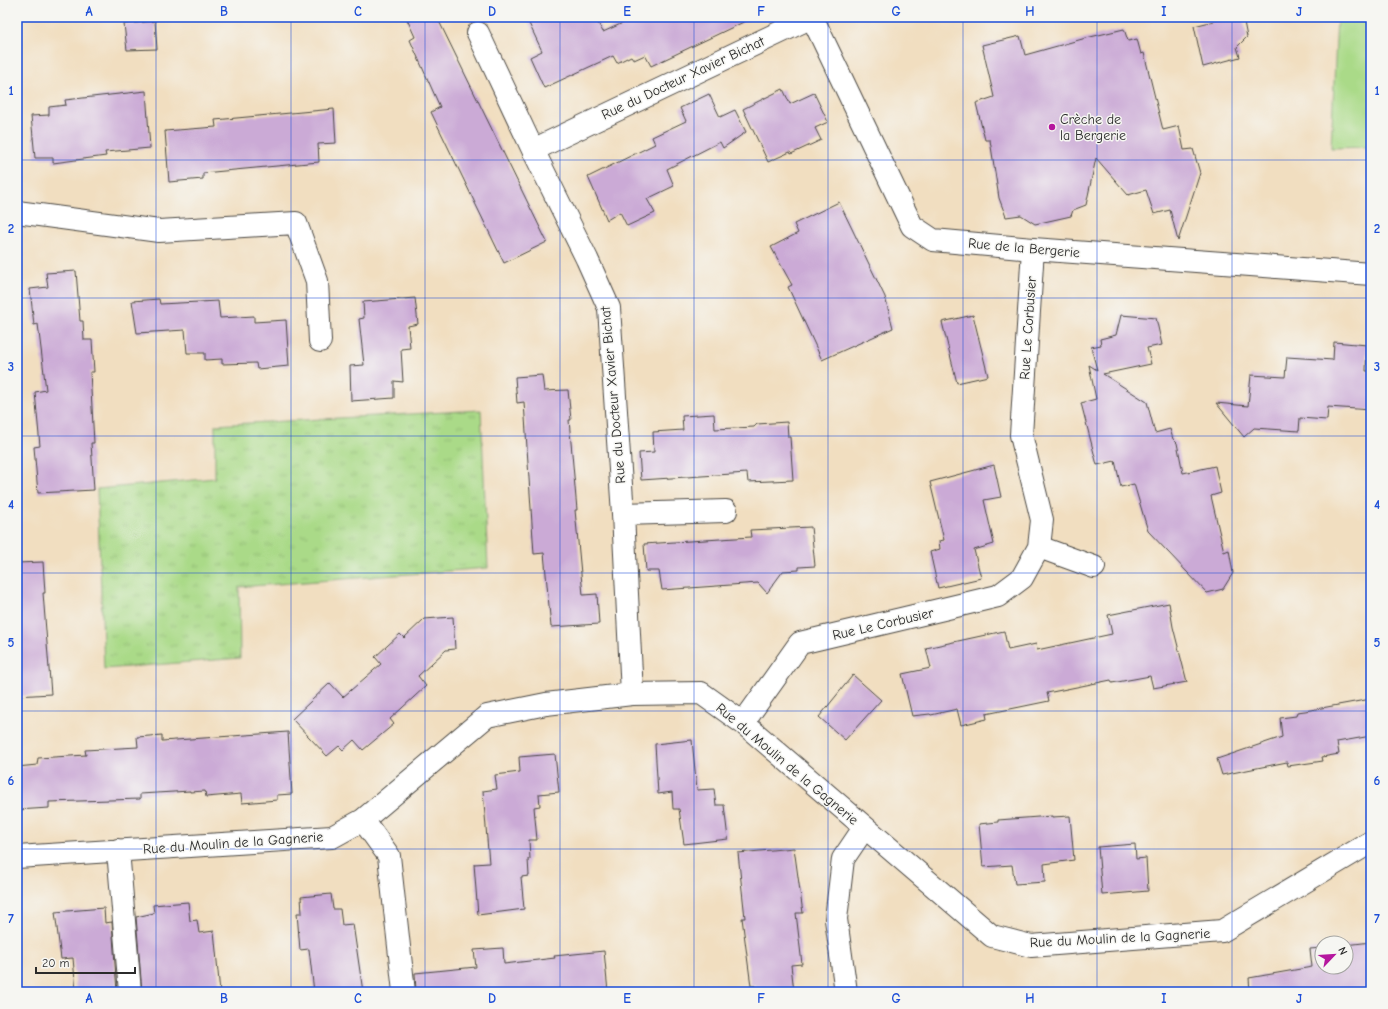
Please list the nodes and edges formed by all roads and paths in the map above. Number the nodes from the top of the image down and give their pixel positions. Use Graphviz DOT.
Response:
graph roads {
  1 [pos="812,17"];
  2 [pos="478,33"];
  3 [pos="532,150"];
  4 [pos="17,212"];
  5 [pos="1033,249"];
  6 [pos="1371,274"];
  7 [pos="320,341"];
  8 [pos="726,511"];
  9 [pos="623,514"];
  10 [pos="1039,547"];
  11 [pos="1094,567"];
  12 [pos="632,694"];
  13 [pos="743,724"];
  14 [pos="363,820"];
  15 [pos="864,828"];
  16 [pos="1371,842"];
  17 [pos="118,850"];
  18 [pos="17,857"];
  19 [pos="130,992"];
  20 [pos="404,992"];
  21 [pos="846,992"];
  1 -- 3 [label="street, Rue du Docteur Xavier Bichat"];
  1 -- 5 [label="street, Rue de la Bergerie"];
  2 -- 3 [label="street, Rue du Docteur Xavier Bichat"];
  3 -- 9 [label="street, Rue du Docteur Xavier Bichat"];
  4 -- 7 [label="street"];
  5 -- 6 [label="street, Rue de la Bergerie"];
  5 -- 10 [label="street, Rue Le Corbusier"];
  8 -- 9 [label="street"];
  9 -- 12 [label="street, Rue du Docteur Xavier Bichat"];
  10 -- 11 [label="street"];
  10 -- 13 [label="street, Rue Le Corbusier"];
  12 -- 13 [label="street, Rue du Moulin de la Gagnerie"];
  12 -- 14 [label="street, Rue du Moulin de la Gagnerie"];
  13 -- 15 [label="street, Rue du Moulin de la Gagnerie"];
  14 -- 17 [label="street, Rue du Moulin de la Gagnerie"];
  14 -- 20 [label="street"];
  15 -- 16 [label="street, Rue du Moulin de la Gagnerie"];
  15 -- 21 [label="street"];
  17 -- 18 [label="street, Rue du Moulin de la Gagnerie"];
  17 -- 19 [label="street"];
}
